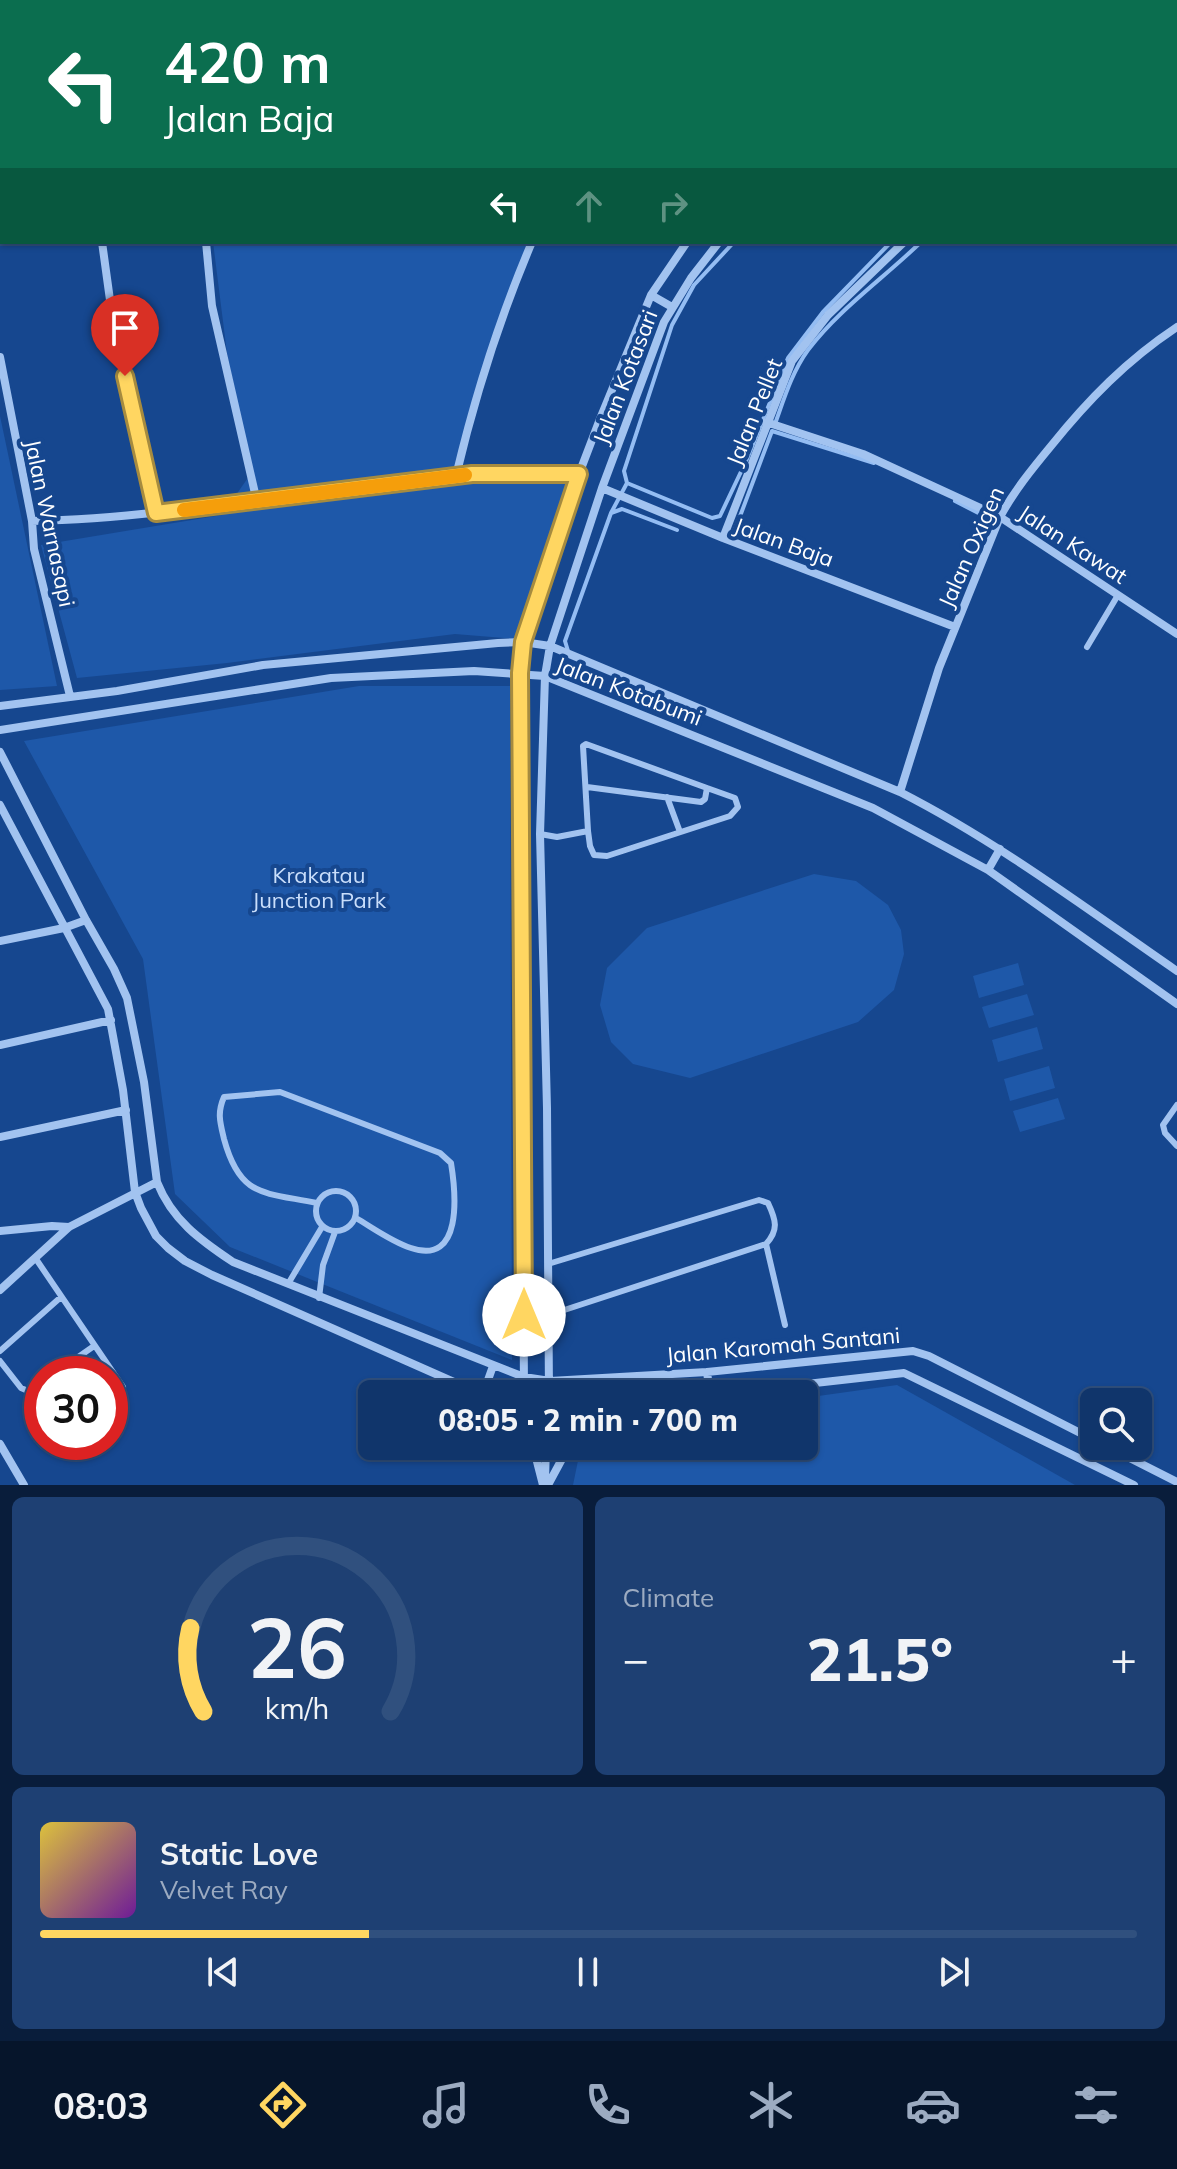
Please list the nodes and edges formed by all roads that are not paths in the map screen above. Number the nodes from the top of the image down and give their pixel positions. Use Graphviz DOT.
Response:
graph roads {
  1 [pos="102,244"];
  2 [pos="206,244"];
  3 [pos="531,244"];
  4 [pos="686,244"];
  5 [pos="718,244"];
  6 [pos="902,244"];
  7 [pos="651,295"];
  8 [pos="672,307"];
  9 [pos="1177,327"];
  10 [pos="0,357"];
  11 [pos="772,424"];
  12 [pos="579,474"];
  13 [pos="456,476"];
  14 [pos="604,488"];
  15 [pos="257,502"];
  16 [pos="156,513"];
  17 [pos="1000,517"];
  18 [pos="32,521"];
  19 [pos="723,538"];
  20 [pos="1118,595"];
  21 [pos="955,627"];
  22 [pos="1177,634"];
  23 [pos="523,642"];
  24 [pos="550,646"];
  25 [pos="1087,647"];
  26 [pos="520,673"];
  27 [pos="545,676"];
  28 [pos="70,696"];
  29 [pos="0,706"];
  30 [pos="0,730"];
  31 [pos="0,752"];
  32 [pos="587,787"];
  33 [pos="707,788"];
  34 [pos="900,792"];
  35 [pos="667,797"];
  36 [pos="0,805"];
  37 [pos="588,831"];
  38 [pos="680,832"];
  39 [pos="540,834"];
  40 [pos="1000,849"];
  41 [pos="988,870"];
  42 [pos="86,920"];
  43 [pos="64,928"];
  44 [pos="0,941"];
  45 [pos="1177,971"];
  46 [pos="1177,1004"];
  47 [pos="111,1020"];
  48 [pos="0,1045"];
  49 [pos="1177,1105"];
  50 [pos="126,1110"];
  51 [pos="0,1137"];
  52 [pos="1177,1146"];
  53 [pos="157,1182"];
  54 [pos="135,1192"];
  55 [pos="317,1203"];
  56 [pos="356,1218"];
  57 [pos="69,1227"];
  58 [pos="322,1227"];
  59 [pos="0,1231"];
  60 [pos="335,1232"];
  61 [pos="766,1244"];
  62 [pos="36,1259"];
  63 [pos="548,1264"];
  64 [pos="288,1284"];
  65 [pos="0,1290"];
  66 [pos="61,1297"];
  67 [pos="319,1298"];
  68 [pos="549,1315"];
  69 [pos="785,1325"];
  70 [pos="94,1346"];
  71 [pos="0,1351"];
  72 [pos="80,1356"];
  73 [pos="101,1356"];
  74 [pos="0,1361"];
  75 [pos="493,1366"];
  76 [pos="707,1372"];
  77 [pos="524,1377"];
  78 [pos="450,1380"];
  79 [pos="488,1380"];
  80 [pos="544,1380"];
  81 [pos="550,1380"];
  82 [pos="567,1380"];
  83 [pos="708,1380"];
  84 [pos="818,1383"];
  85 [pos="24,1389"];
  86 [pos="1080,1433"];
  87 [pos="0,1444"];
  88 [pos="537,1460"];
  89 [pos="546,1460"];
  90 [pos="560,1460"];
  91 [pos="1134,1460"];
  92 [pos="1177,1482"];
  93 [pos="24,1485"];
  94 [pos="545,1485"];
  95 [pos="1134,1485"];
  1 -- 16 [label="street"];
  2 -- 15 [label="street"];
  3 -- 13 [label="street"];
  4 -- 7 [label="street, Jalan Kotasari"];
  5 -- 8 [label="street, Jalan Kotasari"];
  6 -- 11 [label="street, Jalan Pellet"];
  7 -- 8 [label="street"];
  7 -- 12 [label="street, Jalan Kotasari"];
  8 -- 14 [label="street, Jalan Kotasari"];
  9 -- 17 [label="street, Jalan Oxigen"];
  10 -- 18 [label="street, Jalan Warnasapi"];
  11 -- 17 [label="street, Jalan Kawat"];
  11 -- 19 [label="street, Jalan Pellet"];
  12 -- 13 [label="street"];
  12 -- 23 [label="street, Jalan Kotasari"];
  13 -- 15 [label="street"];
  14 -- 19 [label="street, Jalan Baja"];
  14 -- 24 [label="street, Jalan Kotasari"];
  15 -- 16 [label="street"];
  16 -- 18 [label="street"];
  17 -- 20 [label="street, Jalan Kawat"];
  17 -- 21 [label="street, Jalan Oxigen"];
  18 -- 28 [label="street, Jalan Warnasapi"];
  19 -- 21 [label="street, Jalan Baja"];
  20 -- 22 [label="street, Jalan Kawat"];
  20 -- 25 [label="lane"];
  21 -- 34 [label="street, Jalan Oxigen"];
  23 -- 24 [label="street, Jalan Kotabumi"];
  23 -- 26 [label="street, Jalan Kotasari"];
  23 -- 28 [label="street, Jalan Kotabumi"];
  24 -- 27 [label="street, Jalan Kotasari"];
  24 -- 34 [label="street, Jalan Kotabumi"];
  26 -- 27 [label="street, Jalan Kotabumi"];
  26 -- 30 [label="street, Jalan Kotabumi"];
  26 -- 77 [label="street, Jalan Kotasari"];
  27 -- 39 [label="street, Jalan Kotasari"];
  27 -- 41 [label="street, Jalan Kotabumi"];
  28 -- 29 [label="street, Jalan Kotabumi"];
  31 -- 42 [label="street"];
  32 -- 33 [label="lane"];
  32 -- 35 [label="lane"];
  32 -- 37 [label="lane"];
  33 -- 35 [label="lane"];
  33 -- 38 [label="lane"];
  34 -- 40 [label="street, Jalan Kotabumi"];
  35 -- 38 [label="lane"];
  36 -- 43 [label="street"];
  37 -- 38 [label="lane"];
  37 -- 39 [label="lane"];
  39 -- 63 [label="street, Jalan Kotasari"];
  40 -- 41 [label="street"];
  40 -- 45 [label="street, Jalan Kotabumi"];
  41 -- 46 [label="street, Jalan Kotabumi"];
  42 -- 43 [label="street"];
  42 -- 53 [label="street"];
  43 -- 44 [label="street"];
  43 -- 47 [label="street"];
  47 -- 48 [label="street"];
  47 -- 50 [label="street"];
  49 -- 52 [label="lane"];
  50 -- 51 [label="street"];
  50 -- 54 [label="street"];
  53 -- 54 [label="street"];
  53 -- 64 [label="street, Jalan Karomah Santani"];
  54 -- 57 [label="street"];
  54 -- 78 [label="street"];
  55 -- 56 [label="lane"];
  55 -- 56 [label="lane"];
  55 -- 58 [label="lane"];
  56 -- 60 [label="lane"];
  57 -- 59 [label="street"];
  57 -- 62 [label="street"];
  58 -- 60 [label="lane"];
  58 -- 64 [label="lane"];
  60 -- 67 [label="lane"];
  61 -- 63 [label="lane"];
  61 -- 68 [label="lane"];
  61 -- 69 [label="lane"];
  62 -- 65 [label="street"];
  62 -- 66 [label="lane"];
  63 -- 68 [label="street, Jalan Kotasari"];
  64 -- 67 [label="street, Jalan Karomah Santani"];
  66 -- 70 [label="lane"];
  66 -- 71 [label="lane"];
  67 -- 75 [label="street, Jalan Karomah Santani"];
  68 -- 81 [label="street, Jalan Kotasari"];
  70 -- 72 [label="lane"];
  70 -- 73 [label="lane"];
  74 -- 85 [label="lane"];
  75 -- 77 [label="street, Jalan Karomah Santani"];
  75 -- 79 [label="street"];
  76 -- 82 [label="street, Jalan Karomah Santani"];
  76 -- 83 [label="street"];
  76 -- 86 [label="street, Jalan Karomah Santani"];
  77 -- 80 [label="street, Jalan Karomah Santani"];
  84 -- 95 [label="street, Jalan Karomah Santani"];
  87 -- 93 [label="street"];
  88 -- 94 [label="street"];
  89 -- 94 [label="street"];
  90 -- 94 [label="street"];
  91 -- 92 [label="street"];
}
